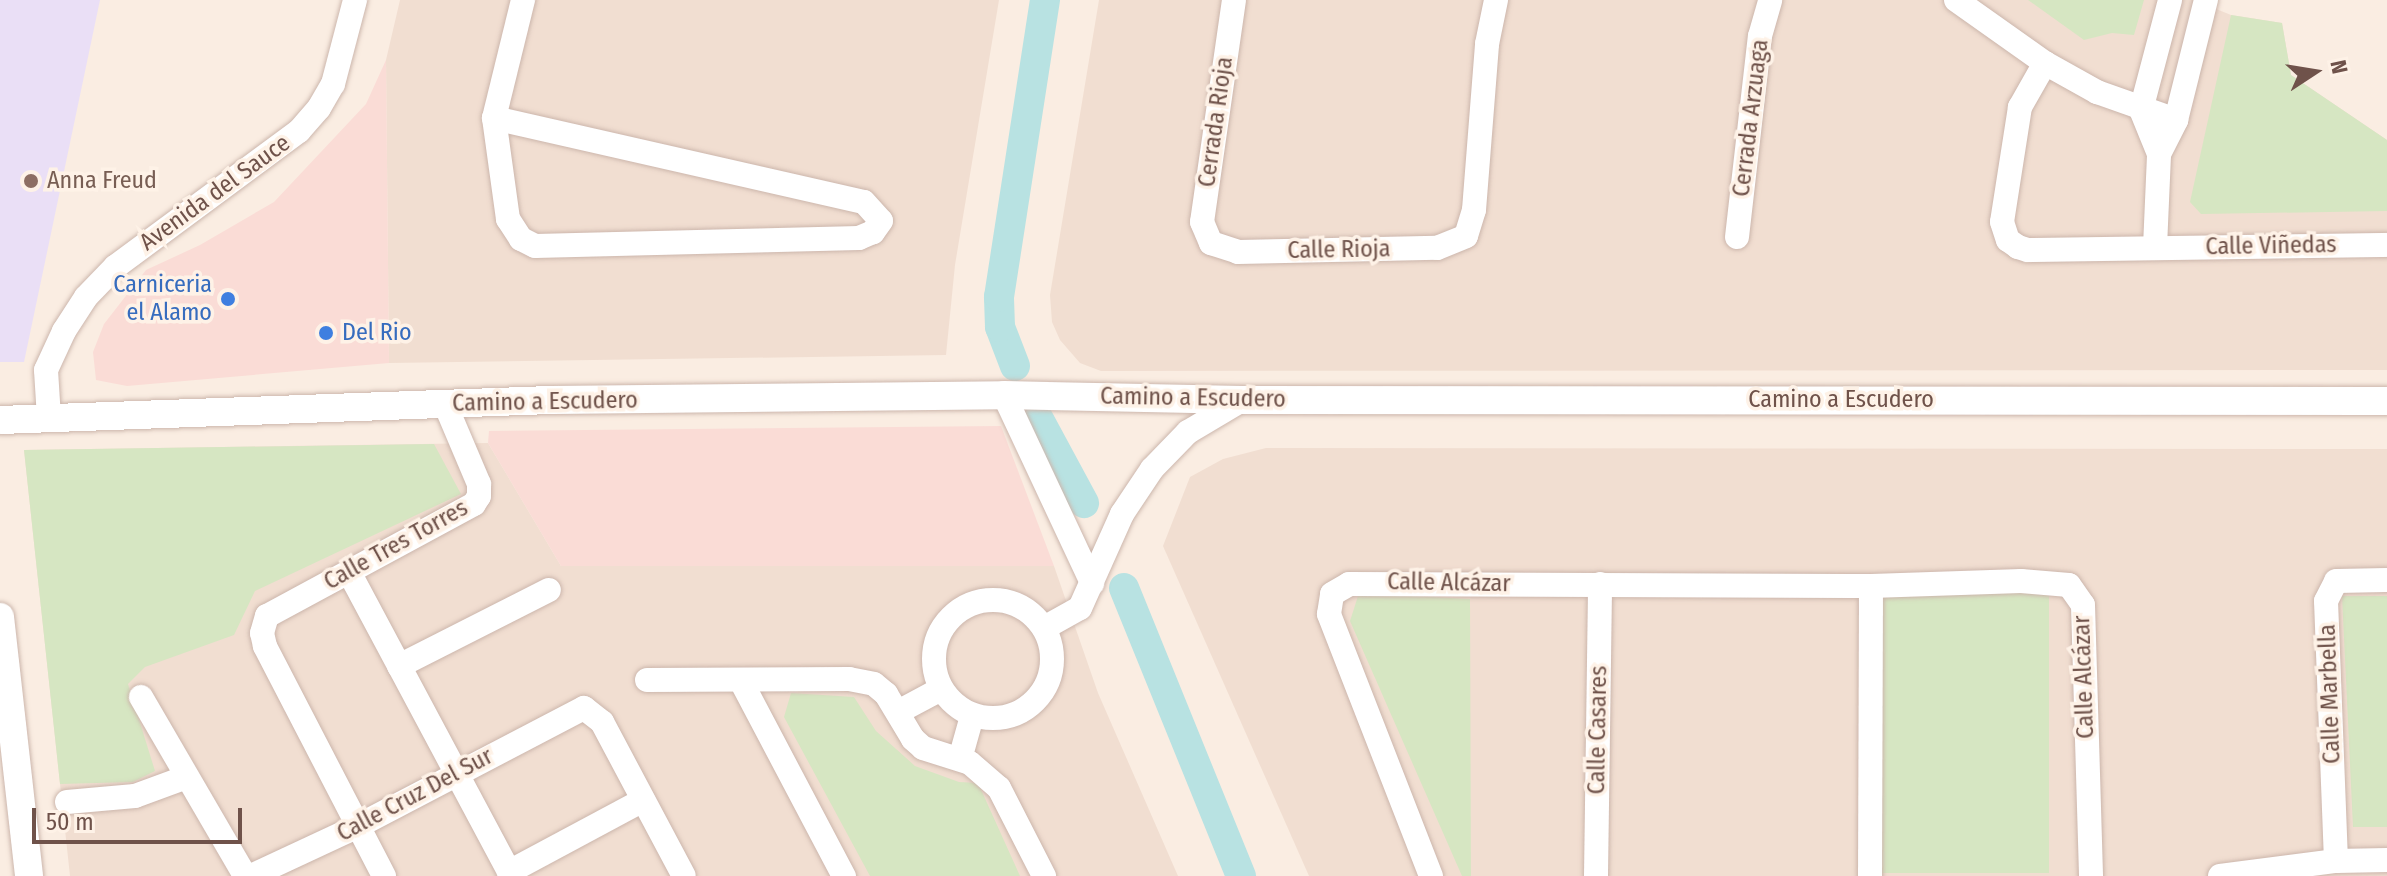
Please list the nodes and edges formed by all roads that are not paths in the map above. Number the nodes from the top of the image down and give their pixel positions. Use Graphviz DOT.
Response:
graph roads {
  1 [pos="355,0"];
  2 [pos="523,0"];
  3 [pos="1234,0"];
  4 [pos="1496,0"];
  5 [pos="1770,0"];
  6 [pos="1956,0"];
  7 [pos="2170,0"];
  8 [pos="2206,0"];
  9 [pos="2045,63"];
  10 [pos="2141,110"];
  11 [pos="494,118"];
  12 [pos="2176,120"];
  13 [pos="2159,154"];
  14 [pos="1737,237"];
  15 [pos="1211,243"];
  16 [pos="2387,245"];
  17 [pos="2155,247"];
  18 [pos="1004,395"];
  19 [pos="1242,400"];
  20 [pos="2387,401"];
  21 [pos="445,404"];
  22 [pos="49,418"];
  23 [pos="0,420"];
  24 [pos="349,572"];
  25 [pos="2387,580"];
  26 [pos="1092,583"];
  27 [pos="1600,584"];
  28 [pos="1871,586"];
  29 [pos="549,590"];
  30 [pos="0,617"];
  31 [pos="1044,628"];
  32 [pos="399,666"];
  33 [pos="647,680"];
  34 [pos="741,681"];
  35 [pos="941,689"];
  36 [pos="141,697"];
  37 [pos="898,712"];
  38 [pos="972,716"];
  39 [pos="960,759"];
  40 [pos="457,774"];
  41 [pos="187,777"];
  42 [pos="643,800"];
  43 [pos="67,802"];
  44 [pos="358,826"];
  45 [pos="2387,860"];
  46 [pos="2336,861"];
  47 [pos="510,874"];
  48 [pos="29,876"];
  49 [pos="245,876"];
  50 [pos="251,876"];
  51 [pos="384,876"];
  52 [pos="684,876"];
  53 [pos="844,876"];
  54 [pos="1044,876"];
  55 [pos="1431,876"];
  56 [pos="1596,876"];
  57 [pos="1870,876"];
  58 [pos="2091,876"];
  59 [pos="2220,876"];
  1 -- 22 [label="street, Avenida del Sauce"];
  2 -- 11 [label="street"];
  3 -- 15 [label="street, Cerrada Rioja"];
  4 -- 15 [label="street, Calle Rioja"];
  5 -- 14 [label="street, Cerrada Arzuaga"];
  6 -- 9 [label="street"];
  7 -- 10 [label="street"];
  8 -- 12 [label="street"];
  9 -- 10 [label="street"];
  9 -- 17 [label="street, Calle Viñedas"];
  10 -- 12 [label="street"];
  10 -- 13 [label="street"];
  11 -- 11 [label="street"];
  12 -- 13 [label="street"];
  13 -- 17 [label="street"];
  16 -- 17 [label="street, Calle Viñedas"];
  18 -- 19 [label="street, Camino a Escudero"];
  18 -- 21 [label="street, Camino a Escudero"];
  18 -- 26 [label="street"];
  19 -- 20 [label="street, Camino a Escudero"];
  19 -- 26 [label="street"];
  21 -- 22 [label="street, Camino a Escudero"];
  21 -- 24 [label="street, Calle Tres Torres"];
  22 -- 23 [label="street, Camino a Escudero"];
  24 -- 32 [label="street"];
  24 -- 44 [label="street, Calle Tres Torres"];
  25 -- 46 [label="street, Calle Marbella"];
  26 -- 31 [label="street"];
  27 -- 28 [label="street, Calle Alcázar"];
  27 -- 55 [label="street, Calle Alcázar"];
  27 -- 56 [label="street, Calle Casares"];
  28 -- 57 [label="street"];
  28 -- 58 [label="street, Calle Alcázar"];
  29 -- 32 [label="street"];
  30 -- 48 [label="street"];
  31 -- 35 [label="street"];
  31 -- 38 [label="street"];
  32 -- 40 [label="street"];
  33 -- 34 [label="street"];
  34 -- 37 [label="street"];
  34 -- 53 [label="street"];
  35 -- 37 [label="street"];
  35 -- 38 [label="street"];
  36 -- 41 [label="street"];
  37 -- 39 [label="street"];
  38 -- 39 [label="street"];
  39 -- 54 [label="street"];
  40 -- 42 [label="street, Calle Cruz Del Sur"];
  40 -- 44 [label="street, Calle Cruz Del Sur"];
  40 -- 47 [label="street"];
  41 -- 43 [label="street"];
  41 -- 49 [label="street"];
  42 -- 47 [label="street"];
  42 -- 52 [label="street"];
  44 -- 50 [label="street, Calle Cruz Del Sur"];
  44 -- 51 [label="street"];
  45 -- 46 [label="street"];
  46 -- 59 [label="street"];
}
